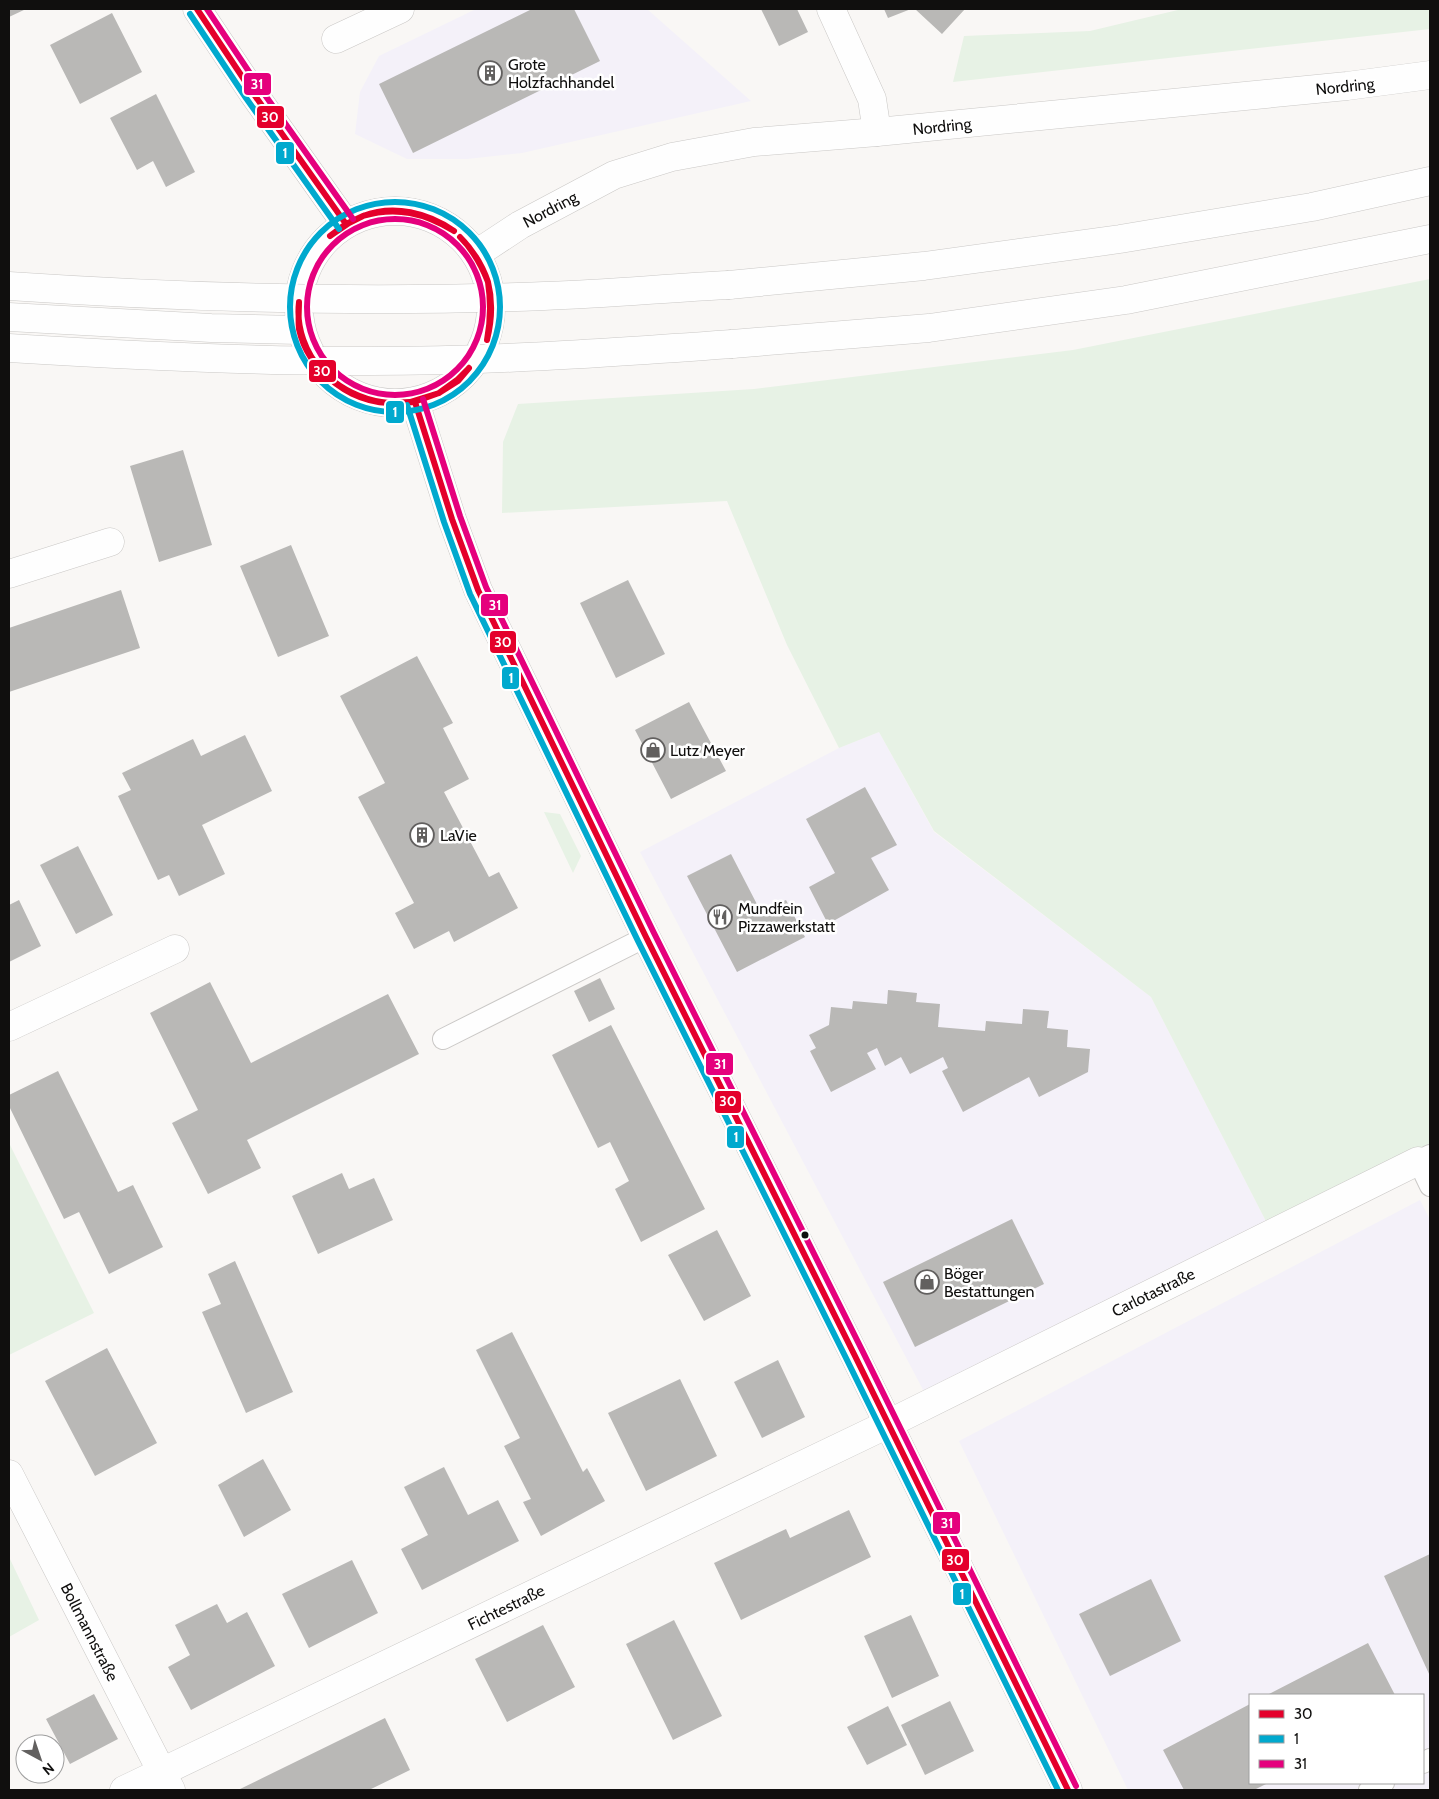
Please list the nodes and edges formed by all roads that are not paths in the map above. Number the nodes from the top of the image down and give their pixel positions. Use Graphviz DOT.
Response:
graph roads {
  1 [pos="196,9"];
  2 [pos="400,9"];
  3 [pos="832,9"];
  4 [pos="336,39"];
  5 [pos="1430,75"];
  6 [pos="877,132"];
  7 [pos="1430,180"];
  8 [pos="346,224"];
  9 [pos="1430,239"];
  10 [pos="476,254"];
  11 [pos="9,286"];
  12 [pos="9,317"];
  13 [pos="299,330"];
  14 [pos="9,348"];
  15 [pos="415,402"];
  16 [pos="110,542"];
  17 [pos="9,574"];
  18 [pos="646,937"];
  19 [pos="175,949"];
  20 [pos="9,1027"];
  21 [pos="442,1039"];
  22 [pos="1424,1158"];
  23 [pos="1430,1186"];
  24 [pos="888,1424"];
  25 [pos="9,1474"];
  26 [pos="167,1781"];
  27 [pos="1382,1784"];
  28 [pos="124,1790"];
  29 [pos="1068,1790"];
  30 [pos="1369,1790"];
  1 -- 8 [label="main road"];
  2 -- 4 [label="main road"];
  3 -- 6 [label="main road"];
  5 -- 6 [label="main road, Nordring"];
  6 -- 10 [label="main road, Nordring"];
  7 -- 11 [label="main road, bridge"];
  8 -- 10 [label="main road"];
  8 -- 13 [label="main road"];
  9 -- 14 [label="main road, bridge"];
  10 -- 15 [label="main road"];
  12 -- 13 [label="main road"];
  13 -- 15 [label="main road"];
  15 -- 18 [label="main road"];
  16 -- 17 [label="main road"];
  18 -- 21 [label="lane"];
  18 -- 24 [label="main road"];
  19 -- 20 [label="main road"];
  22 -- 23 [label="lane"];
  22 -- 24 [label="main road, Carlotastraße"];
  24 -- 26 [label="main road, Fichtestraße"];
  24 -- 29 [label="main road"];
  25 -- 26 [label="main road, Bollmannstraße"];
  26 -- 28 [label="main road, Fichtestraße"];
  27 -- 30 [label="lane"];
}
